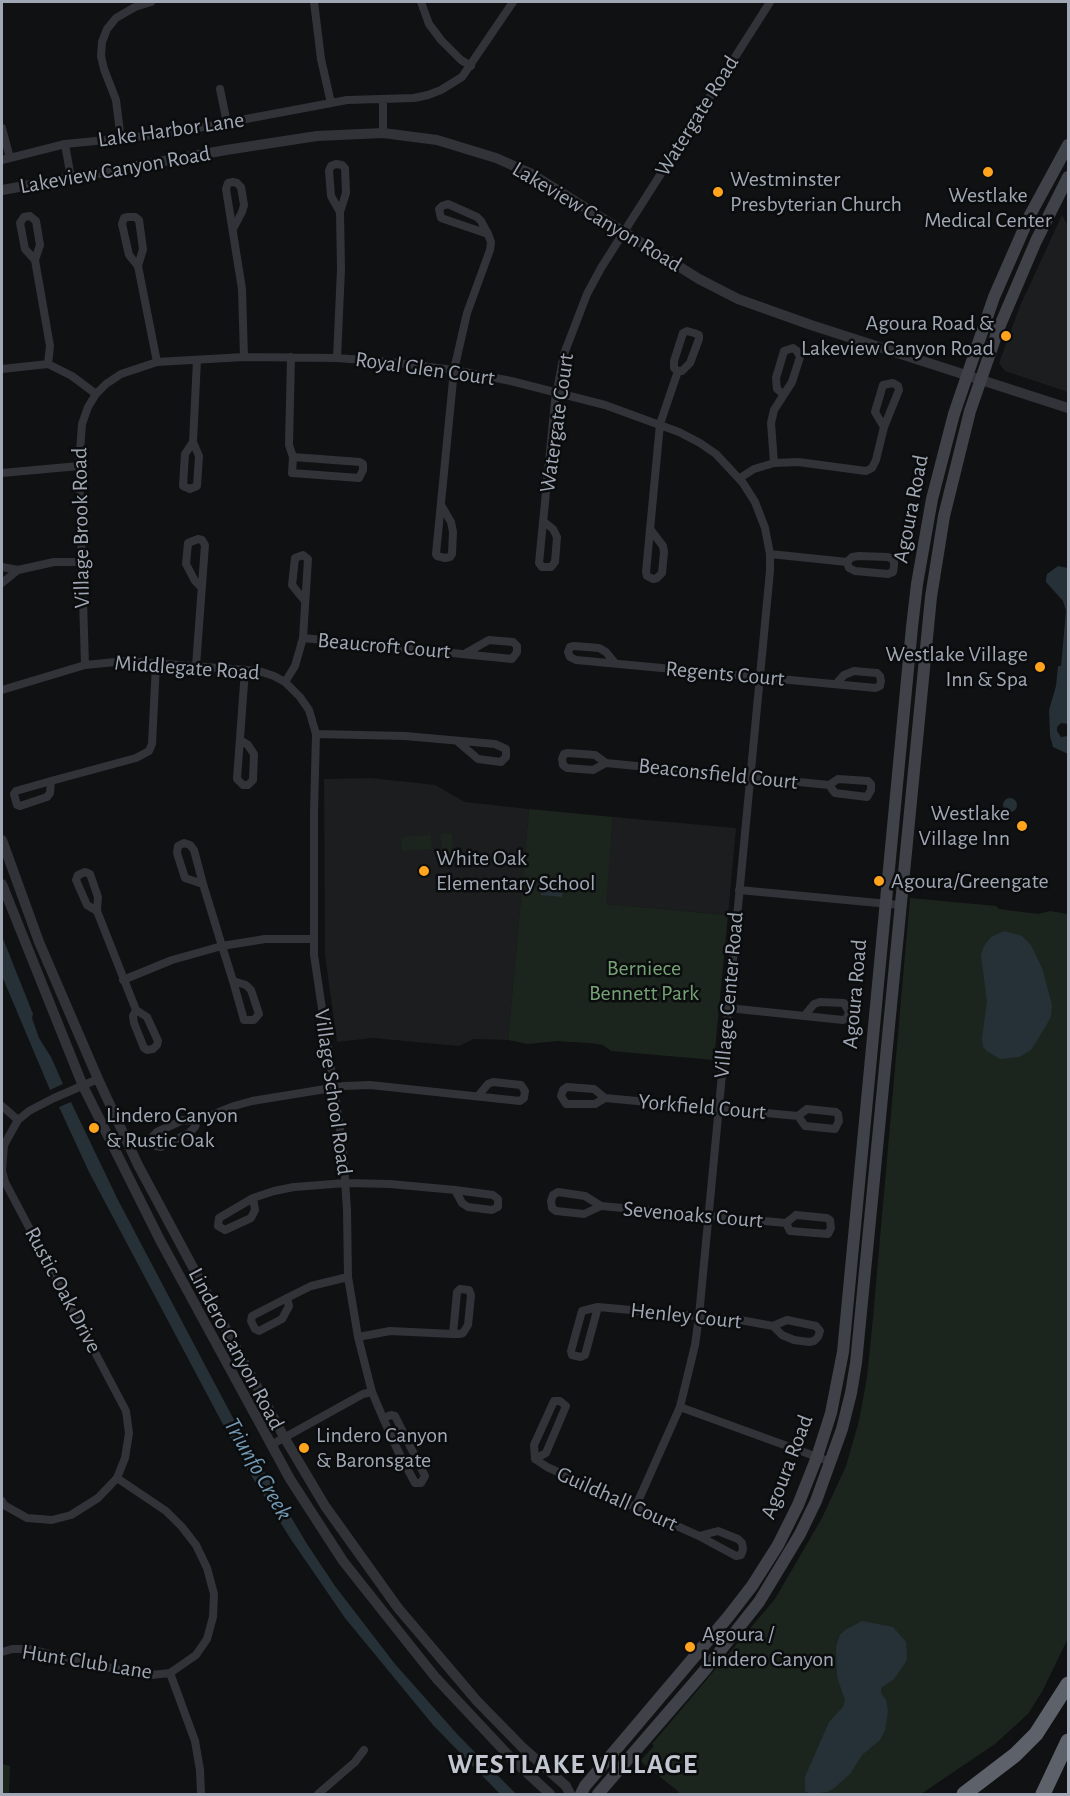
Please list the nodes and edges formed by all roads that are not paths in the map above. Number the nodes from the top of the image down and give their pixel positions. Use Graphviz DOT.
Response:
graph roads {
  1 [pos="151,2"];
  2 [pos="314,2"];
  3 [pos="421,2"];
  4 [pos="513,2"];
  5 [pos="770,2"];
  6 [pos="471,66"];
  7 [pos="220,89"];
  8 [pos="383,99"];
  9 [pos="331,103"];
  10 [pos="226,123"];
  11 [pos="2,128"];
  12 [pos="383,133"];
  13 [pos="121,140"];
  14 [pos="65,144"];
  15 [pos="1068,145"];
  16 [pos="6,159"];
  17 [pos="1068,177"];
  18 [pos="71,178"];
  19 [pos="2,190"];
  20 [pos="340,212"];
  21 [pos="233,229"];
  22 [pos="625,231"];
  23 [pos="488,234"];
  24 [pos="35,260"];
  25 [pos="138,266"];
  26 [pos="244,357"];
  27 [pos="291,357"];
  28 [pos="337,358"];
  29 [pos="197,360"];
  30 [pos="158,362"];
  31 [pos="48,364"];
  32 [pos="2,369"];
  33 [pos="454,370"];
  34 [pos="678,371"];
  35 [pos="966,375"];
  36 [pos="980,380"];
  37 [pos="556,392"];
  38 [pos="96,394"];
  39 [pos="783,394"];
  40 [pos="1068,408"];
  41 [pos="660,424"];
  42 [pos="884,428"];
  43 [pos="193,442"];
  44 [pos="293,457"];
  45 [pos="774,463"];
  46 [pos="79,466"];
  47 [pos="2,473"];
  48 [pos="740,478"];
  49 [pos="441,505"];
  50 [pos="543,521"];
  51 [pos="650,529"];
  52 [pos="770,554"];
  53 [pos="81,562"];
  54 [pos="847,562"];
  55 [pos="2,567"];
  56 [pos="18,570"];
  57 [pos="2,582"];
  58 [pos="201,587"];
  59 [pos="305,601"];
  60 [pos="303,638"];
  61 [pos="466,653"];
  62 [pos="615,663"];
  63 [pos="156,664"];
  64 [pos="85,665"];
  65 [pos="196,666"];
  66 [pos="245,669"];
  67 [pos="760,677"];
  68 [pos="285,682"];
  69 [pos="836,684"];
  70 [pos="2,690"];
  71 [pos="316,734"];
  72 [pos="240,740"];
  73 [pos="457,741"];
  74 [pos="315,762"];
  75 [pos="606,764"];
  76 [pos="751,778"];
  77 [pos="51,781"];
  78 [pos="830,785"];
  79 [pos="2,840"];
  80 [pos="2,884"];
  81 [pos="204,884"];
  82 [pos="740,890"];
  83 [pos="885,904"];
  84 [pos="900,905"];
  85 [pos="97,911"];
  86 [pos="314,939"];
  87 [pos="222,946"];
  88 [pos="123,980"];
  89 [pos="232,981"];
  90 [pos="728,1008"];
  91 [pos="136,1010"];
  92 [pos="806,1015"];
  93 [pos="98,1079"];
  94 [pos="83,1086"];
  95 [pos="333,1088"];
  96 [pos="478,1096"];
  97 [pos="605,1098"];
  98 [pos="2,1106"];
  99 [pos="718,1108"];
  100 [pos="798,1116"];
  101 [pos="18,1120"];
  102 [pos="197,1121"];
  103 [pos="346,1183"];
  104 [pos="455,1190"];
  105 [pos="254,1198"];
  106 [pos="600,1206"];
  107 [pos="708,1216"];
  108 [pos="786,1224"];
  109 [pos="348,1277"];
  110 [pos="287,1298"];
  111 [pos="598,1307"];
  112 [pos="699,1316"];
  113 [pos="773,1326"];
  114 [pos="453,1334"];
  115 [pos="358,1337"];
  116 [pos="372,1392"];
  117 [pos="680,1407"];
  118 [pos="383,1418"];
  119 [pos="284,1437"];
  120 [pos="271,1445"];
  121 [pos="817,1457"];
  122 [pos="536,1459"];
  123 [pos="831,1462"];
  124 [pos="117,1478"];
  125 [pos="2,1501"];
  126 [pos="635,1508"];
  127 [pos="699,1536"];
  128 [pos="728,1617"];
  129 [pos="740,1627"];
  130 [pos="422,1638"];
  131 [pos="412,1648"];
  132 [pos="2,1652"];
  133 [pos="170,1673"];
  134 [pos="1068,1684"];
  135 [pos="1068,1741"];
  136 [pos="364,1750"];
  137 [pos="201,1794"];
  138 [pos="318,1794"];
  139 [pos="550,1794"];
  140 [pos="570,1794"];
  141 [pos="581,1794"];
  142 [pos="597,1794"];
  143 [pos="964,1794"];
  144 [pos="1043,1794"];
  1 -- 13 [label="street"];
  2 -- 9 [label="street"];
  3 -- 6 [label="street"];
  4 -- 6 [label="street, Lake Harbor Lane"];
  5 -- 22 [label="street, Watergate Road"];
  6 -- 8 [label="street, Lake Harbor Lane"];
  7 -- 10 [label="street"];
  8 -- 9 [label="street, Lake Harbor Lane"];
  8 -- 12 [label="street"];
  9 -- 10 [label="street, Lake Harbor Lane"];
  10 -- 13 [label="street, Lake Harbor Lane"];
  11 -- 16 [label="street"];
  12 -- 18 [label="street, Lakeview Canyon Road"];
  12 -- 22 [label="street, Lakeview Canyon Road"];
  13 -- 14 [label="street, Lake Harbor Lane"];
  14 -- 16 [label="street, Lake Harbor Lane"];
  14 -- 18 [label="street, Lake Harbor Lane"];
  15 -- 35 [label="main road, Agoura Road"];
  17 -- 36 [label="main road, Agoura Road"];
  18 -- 19 [label="street, Lakeview Canyon Road"];
  20 -- 20 [label="street"];
  20 -- 28 [label="street"];
  21 -- 21 [label="street"];
  21 -- 26 [label="street"];
  22 -- 35 [label="street, Lakeview Canyon Road"];
  22 -- 37 [label="street, Watergate Court"];
  23 -- 23 [label="street"];
  23 -- 33 [label="street"];
  24 -- 24 [label="street"];
  24 -- 31 [label="street"];
  25 -- 25 [label="street"];
  25 -- 30 [label="street"];
  26 -- 27 [label="street, Royal Glen Court"];
  26 -- 29 [label="street, Royal Glen Court"];
  27 -- 28 [label="street, Royal Glen Court"];
  27 -- 44 [label="street"];
  28 -- 33 [label="street, Royal Glen Court"];
  29 -- 30 [label="street, Royal Glen Court"];
  29 -- 43 [label="street"];
  30 -- 38 [label="street, Royal Glen Court"];
  31 -- 32 [label="street"];
  31 -- 38 [label="street"];
  33 -- 37 [label="street, Royal Glen Court"];
  33 -- 49 [label="street"];
  34 -- 41 [label="street"];
  35 -- 36 [label="street, Lakeview Canyon Road"];
  35 -- 83 [label="main road, Agoura Road"];
  36 -- 40 [label="street, Lakeview Canyon Road"];
  36 -- 84 [label="main road, Agoura Road"];
  37 -- 41 [label="street, Royal Glen Court"];
  37 -- 50 [label="street, Watergate Court"];
  38 -- 46 [label="street, Village Brook Road"];
  39 -- 39 [label="street"];
  39 -- 45 [label="street"];
  41 -- 48 [label="street, Royal Glen Court"];
  41 -- 51 [label="street"];
  42 -- 42 [label="street"];
  42 -- 45 [label="street"];
  43 -- 43 [label="street"];
  44 -- 44 [label="street"];
  45 -- 48 [label="street"];
  46 -- 47 [label="street"];
  46 -- 53 [label="street, Village Brook Road"];
  48 -- 52 [label="street, Village Center Road"];
  49 -- 49 [label="street"];
  50 -- 50 [label="street, Watergate Court"];
  51 -- 51 [label="street"];
  52 -- 54 [label="street"];
  52 -- 67 [label="street, Village Center Road"];
  53 -- 56 [label="street"];
  53 -- 64 [label="street, Village Brook Road"];
  54 -- 54 [label="street"];
  55 -- 56 [label="street"];
  56 -- 57 [label="street"];
  58 -- 58 [label="street"];
  58 -- 65 [label="street"];
  59 -- 59 [label="street"];
  59 -- 60 [label="street"];
  60 -- 61 [label="street, Beaucroft Court"];
  60 -- 68 [label="street"];
  61 -- 61 [label="street, Beaucroft Court"];
  62 -- 62 [label="street, Regents Court"];
  62 -- 67 [label="street, Regents Court"];
  63 -- 64 [label="street, Middlegate Road"];
  63 -- 65 [label="street, Middlegate Road"];
  63 -- 77 [label="street"];
  64 -- 70 [label="street, Middlegate Road"];
  65 -- 66 [label="street, Middlegate Road"];
  66 -- 68 [label="street, Middlegate Road"];
  66 -- 72 [label="street"];
  67 -- 69 [label="street, Regents Court"];
  67 -- 76 [label="street, Village Center Road"];
  68 -- 71 [label="street, Middlegate Road"];
  69 -- 69 [label="street, Regents Court"];
  71 -- 73 [label="street"];
  71 -- 74 [label="street, Middlegate Road"];
  72 -- 72 [label="street"];
  73 -- 73 [label="street"];
  74 -- 86 [label="street, Village School Road"];
  75 -- 76 [label="street, Beaconsfield Court"];
  76 -- 78 [label="street, Beaconsfield Court"];
  76 -- 82 [label="street, Village Center Road"];
  79 -- 93 [label="street, Lindero Canyon Road"];
  80 -- 94 [label="street, Lindero Canyon Road"];
  81 -- 81 [label="street"];
  81 -- 87 [label="street"];
  82 -- 83 [label="street"];
  82 -- 90 [label="street, Village Center Road"];
  83 -- 84 [label="street"];
  83 -- 121 [label="main road, Agoura Road"];
  84 -- 123 [label="main road, Agoura Road"];
  85 -- 88 [label="street"];
  86 -- 87 [label="street"];
  86 -- 95 [label="street, Village School Road"];
  87 -- 88 [label="street"];
  87 -- 89 [label="street"];
  88 -- 91 [label="street"];
  89 -- 89 [label="street"];
  90 -- 92 [label="street"];
  90 -- 99 [label="street, Village Center Road"];
  93 -- 94 [label="street, Rustic Oak Drive"];
  93 -- 119 [label="street, Lindero Canyon Road"];
  94 -- 101 [label="street, Rustic Oak Drive"];
  94 -- 120 [label="street, Lindero Canyon Road"];
  95 -- 96 [label="street"];
  95 -- 102 [label="street"];
  95 -- 103 [label="street, Village School Road"];
  96 -- 96 [label="street"];
  97 -- 99 [label="street, Yorkfield Court"];
  98 -- 101 [label="street"];
  99 -- 100 [label="street, Yorkfield Court"];
  99 -- 107 [label="street, Village Center Road"];
  101 -- 124 [label="street, Rustic Oak Drive"];
  102 -- 102 [label="street"];
  103 -- 104 [label="street"];
  103 -- 105 [label="street"];
  103 -- 109 [label="street, Village School Road"];
  104 -- 104 [label="street"];
  105 -- 105 [label="street"];
  106 -- 106 [label="street, Sevenoaks Court"];
  106 -- 107 [label="street, Sevenoaks Court"];
  107 -- 108 [label="street, Sevenoaks Court"];
  107 -- 112 [label="street, Village Center Road"];
  108 -- 108 [label="street, Sevenoaks Court"];
  109 -- 110 [label="street"];
  109 -- 115 [label="street, Village School Road"];
  110 -- 110 [label="street"];
  111 -- 111 [label="street, Henley Court"];
  111 -- 112 [label="street, Henley Court"];
  112 -- 113 [label="street, Henley Court"];
  112 -- 117 [label="street, Village Center Road"];
  113 -- 113 [label="street, Henley Court"];
  114 -- 114 [label="street"];
  114 -- 115 [label="street"];
  115 -- 116 [label="street, Village School Road"];
  116 -- 118 [label="street, Village School Road"];
  116 -- 119 [label="street"];
  117 -- 121 [label="street"];
  117 -- 126 [label="street, Village Center Road"];
  118 -- 118 [label="street, Village School Road"];
  119 -- 120 [label="street"];
  119 -- 130 [label="street, Lindero Canyon Road"];
  120 -- 131 [label="street, Lindero Canyon Road"];
  121 -- 123 [label="street"];
  121 -- 128 [label="main road, Agoura Road"];
  122 -- 122 [label="street, Guildhall Court"];
  122 -- 126 [label="street, Guildhall Court"];
  123 -- 129 [label="main road, Agoura Road"];
  124 -- 125 [label="street"];
  124 -- 133 [label="street, Hunt Club Lane"];
  126 -- 127 [label="street, Guildhall Court"];
  127 -- 127 [label="street, Guildhall Court"];
  128 -- 129 [label="main road"];
  128 -- 141 [label="main road, Agoura Road"];
  129 -- 142 [label="main road, Agoura Road"];
  130 -- 131 [label="street"];
  130 -- 140 [label="street, Lindero Canyon Road"];
  131 -- 139 [label="street, Lindero Canyon Road"];
  132 -- 133 [label="street, Hunt Club Lane"];
  133 -- 137 [label="street"];
  134 -- 143 [label="highway"];
  135 -- 144 [label="highway"];
  136 -- 138 [label="street"];
}
